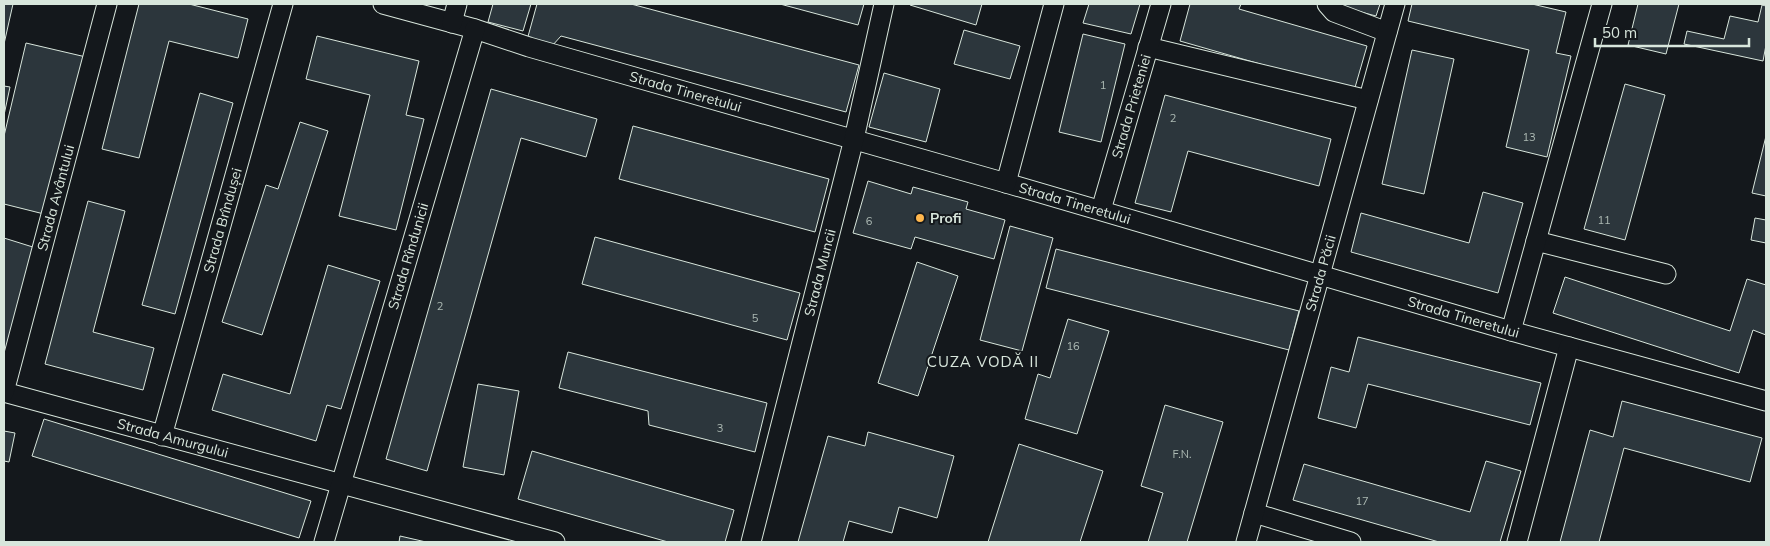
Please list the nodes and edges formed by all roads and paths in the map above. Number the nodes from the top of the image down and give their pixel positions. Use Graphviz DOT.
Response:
graph roads {
  1 [pos="107,4"];
  2 [pos="282,4"];
  3 [pos="383,4"];
  4 [pos="457,4"];
  5 [pos="884,4"];
  6 [pos="1054,4"];
  7 [pos="1161,4"];
  8 [pos="1327,4"];
  9 [pos="1395,4"];
  10 [pos="1602,4"];
  11 [pos="452,23"];
  12 [pos="475,29"];
  13 [pos="1387,32"];
  14 [pos="1148,47"];
  15 [pos="1368,100"];
  16 [pos="854,139"];
  17 [pos="1006,182"];
  18 [pos="1101,210"];
  19 [pos="1536,241"];
  20 [pos="1666,274"];
  21 [pos="1320,276"];
  22 [pos="1511,331"];
  23 [pos="1568,347"];
  24 [pos="4,392"];
  25 [pos="1766,401"];
  26 [pos="162,436"];
  27 [pos="342,484"];
  28 [pos="1254,513"];
  29 [pos="324,542"];
  30 [pos="555,542"];
  31 [pos="751,542"];
  32 [pos="1246,542"];
  33 [pos="1352,542"];
  34 [pos="1516,542"];
  1 -- 24 [label="street, Strada Avântului"];
  2 -- 26 [label="street, Strada Brîndușei"];
  3 -- 11 [label="street, Strada Tineretului"];
  4 -- 11 [label="street"];
  5 -- 16 [label="street, Strada Muncii"];
  6 -- 17 [label="street"];
  7 -- 14 [label="street, Strada Prieteniei"];
  8 -- 13 [label="street"];
  9 -- 13 [label="street, Strada Păcii"];
  10 -- 19 [label="street"];
  11 -- 12 [label="street, Strada Tineretului"];
  12 -- 16 [label="street, Strada Tineretului"];
  12 -- 27 [label="street, Strada Rîndunicii"];
  13 -- 15 [label="street, Strada Păcii"];
  14 -- 15 [label="street"];
  14 -- 18 [label="street, Strada Prieteniei"];
  15 -- 21 [label="street, Strada Păcii"];
  16 -- 17 [label="street, Strada Tineretului"];
  16 -- 31 [label="street, Strada Muncii"];
  17 -- 18 [label="street, Strada Tineretului"];
  18 -- 21 [label="street, Strada Tineretului"];
  19 -- 20 [label="street"];
  19 -- 22 [label="street"];
  21 -- 22 [label="street, Strada Tineretului"];
  21 -- 28 [label="street, Strada Păcii"];
  22 -- 23 [label="street, Strada Tineretului"];
  23 -- 25 [label="street, Strada Tineretului"];
  23 -- 34 [label="street"];
  24 -- 26 [label="street, Strada Amurgului"];
  26 -- 27 [label="street, Strada Amurgului"];
  27 -- 29 [label="street"];
  27 -- 30 [label="street, Strada Amurgului"];
  28 -- 32 [label="street, Strada Păcii"];
  28 -- 33 [label="street"];
}
